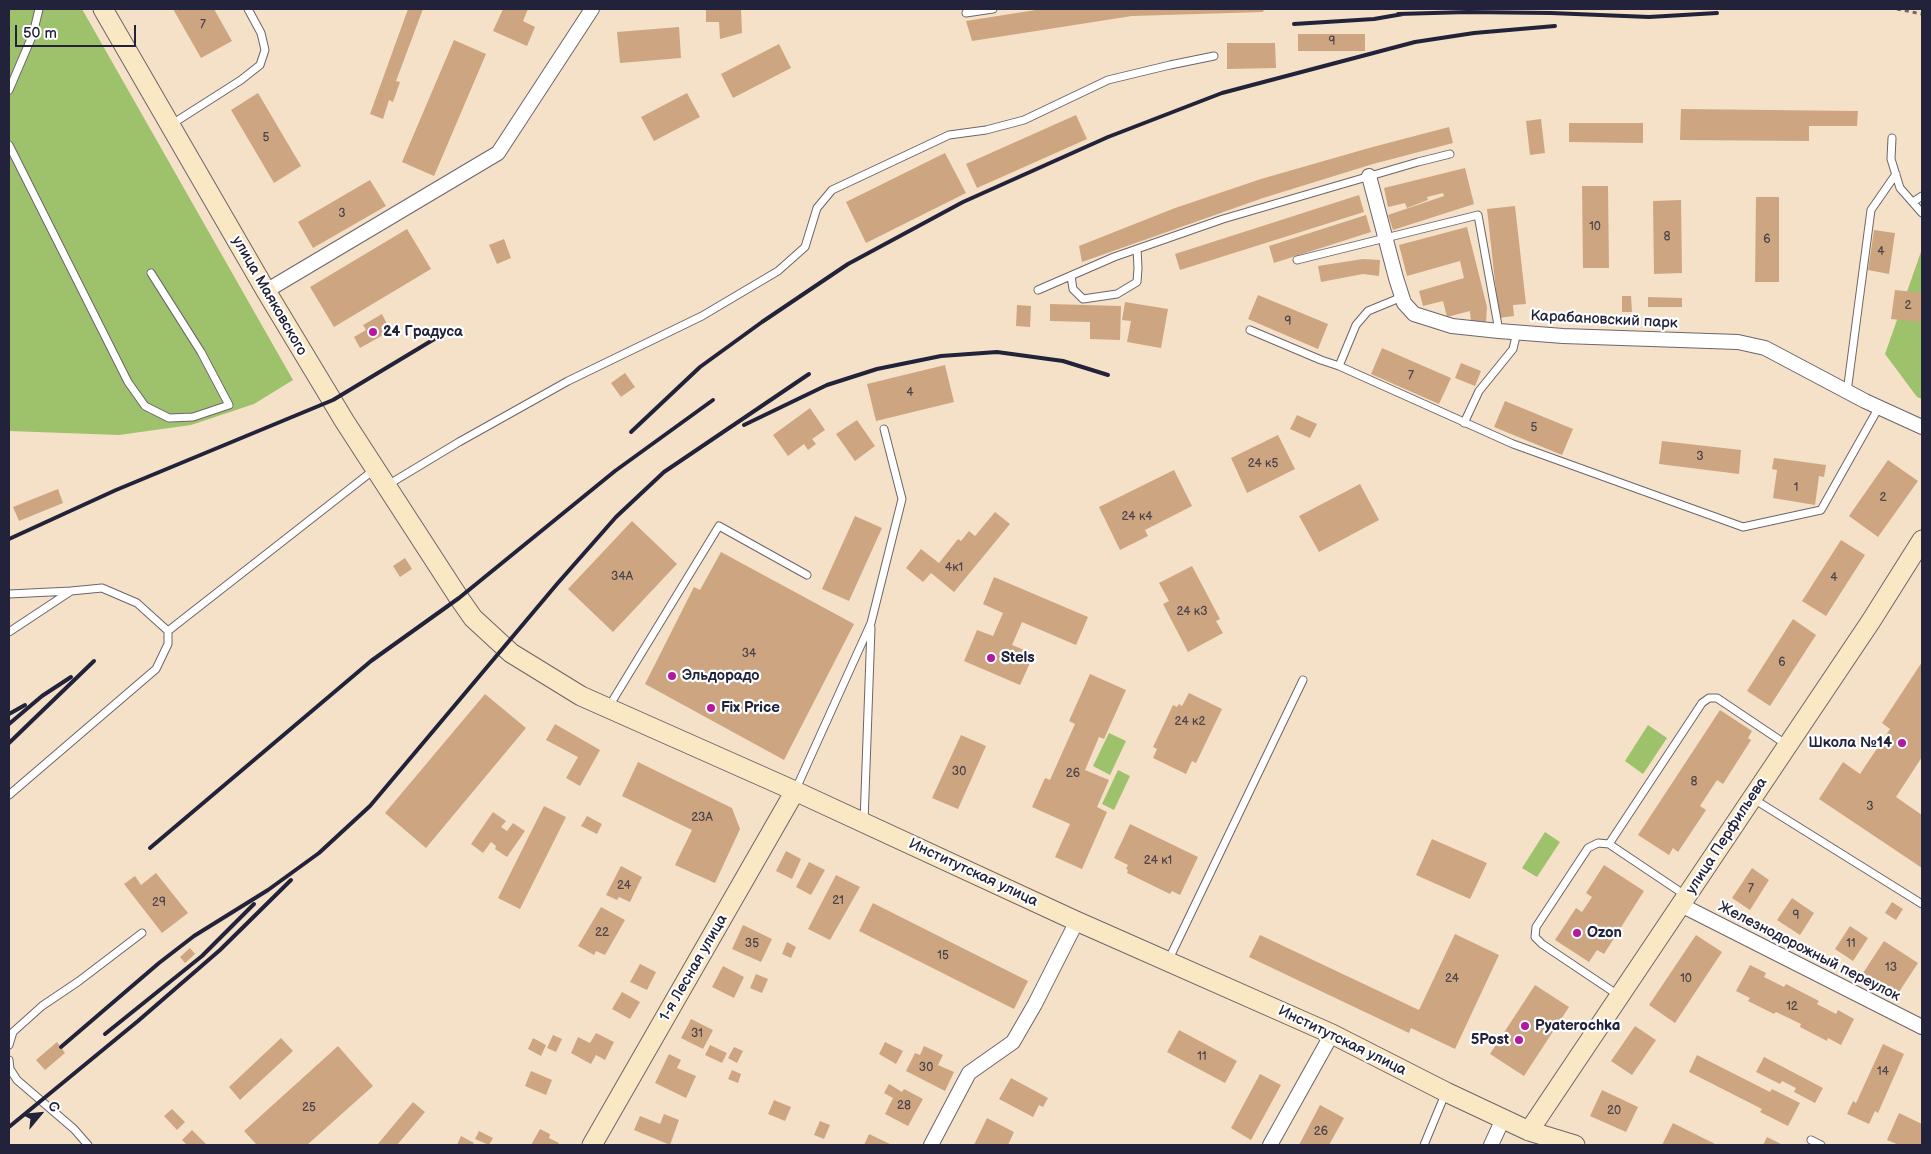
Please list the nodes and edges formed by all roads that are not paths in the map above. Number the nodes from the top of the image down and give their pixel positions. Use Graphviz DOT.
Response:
graph roads {
  1 [pos="38,9"];
  2 [pos="103,9"];
  3 [pos="248,9"];
  4 [pos="592,9"];
  5 [pos="993,9"];
  6 [pos="966,13"];
  7 [pos="1214,56"];
  8 [pos="9,90"];
  9 [pos="170,125"];
  10 [pos="1892,138"];
  11 [pos="9,145"];
  12 [pos="1450,154"];
  13 [pos="1896,174"];
  14 [pos="1369,176"];
  15 [pos="1922,196"];
  16 [pos="1913,202"];
  17 [pos="1922,213"];
  18 [pos="1386,239"];
  19 [pos="1137,249"];
  20 [pos="1296,260"];
  21 [pos="151,273"];
  22 [pos="1072,276"];
  23 [pos="1038,290"];
  24 [pos="266,291"];
  25 [pos="1402,297"];
  26 [pos="1250,330"];
  27 [pos="1498,331"];
  28 [pos="1518,332"];
  29 [pos="1340,366"];
  30 [pos="1847,392"];
  31 [pos="1879,407"];
  32 [pos="1464,423"];
  33 [pos="1922,427"];
  34 [pos="884,429"];
  35 [pos="375,468"];
  36 [pos="386,486"];
  37 [pos="1922,540"];
  38 [pos="807,575"];
  39 [pos="445,578"];
  40 [pos="71,591"];
  41 [pos="9,594"];
  42 [pos="872,622"];
  43 [pos="168,631"];
  44 [pos="9,632"];
  45 [pos="1303,680"];
  46 [pos="608,708"];
  47 [pos="1787,745"];
  48 [pos="795,791"];
  49 [pos="9,795"];
  50 [pos="1752,798"];
  51 [pos="864,823"];
  52 [pos="1609,844"];
  53 [pos="1684,901"];
  54 [pos="1922,904"];
  55 [pos="1077,921"];
  56 [pos="142,933"];
  57 [pos="1168,961"];
  58 [pos="1620,996"];
  59 [pos="1922,1027"];
  60 [pos="1332,1034"];
  61 [pos="9,1045"];
  62 [pos="9,1060"];
  63 [pos="1446,1092"];
  64 [pos="1503,1119"];
  65 [pos="1529,1131"];
  66 [pos="1811,1140"];
  67 [pos="88,1145"];
  68 [pos="592,1145"];
  69 [pos="931,1145"];
  70 [pos="1270,1145"];
  71 [pos="1424,1145"];
  72 [pos="1491,1145"];
  73 [pos="1546,1145"];
  74 [pos="1575,1145"];
  75 [pos="1821,1145"];
  1 -- 8 [label="lane"];
  2 -- 9 [label="main road, улица Маяковского"];
  3 -- 9 [label="lane"];
  4 -- 24 [label="street"];
  5 -- 6 [label="lane"];
  7 -- 36 [label="lane"];
  9 -- 24 [label="main road, улица Маяковского"];
  10 -- 13 [label="lane"];
  11 -- 21 [label="lane"];
  12 -- 14 [label="lane"];
  13 -- 16 [label="lane"];
  13 -- 30 [label="lane"];
  14 -- 18 [label="street, Карабановский парк"];
  14 -- 19 [label="lane"];
  15 -- 16 [label="lane"];
  16 -- 17 [label="lane"];
  18 -- 20 [label="lane"];
  18 -- 25 [label="street, Карабановский парк"];
  18 -- 27 [label="lane"];
  19 -- 22 [label="lane"];
  19 -- 22 [label="lane"];
  22 -- 23 [label="lane"];
  24 -- 35 [label="main road, улица Маяковского"];
  25 -- 27 [label="street, Карабановский парк"];
  25 -- 29 [label="lane"];
  26 -- 29 [label="lane"];
  27 -- 28 [label="street, Карабановский парк"];
  28 -- 30 [label="street, Карабановский парк"];
  28 -- 32 [label="lane"];
  29 -- 32 [label="lane"];
  30 -- 31 [label="street, Карабановский парк"];
  31 -- 32 [label="lane"];
  31 -- 33 [label="street, Карабановский парк"];
  34 -- 42 [label="lane"];
  35 -- 36 [label="main road, улица Маяковского"];
  35 -- 43 [label="lane"];
  36 -- 39 [label="main road, улица Маяковского"];
  37 -- 47 [label="main road, улица Перфильева"];
  38 -- 46 [label="lane"];
  39 -- 46 [label="main road, Институтская улица"];
  40 -- 41 [label="lane"];
  40 -- 43 [label="lane"];
  40 -- 44 [label="lane"];
  42 -- 48 [label="lane"];
  42 -- 51 [label="lane"];
  43 -- 49 [label="lane"];
  45 -- 57 [label="lane"];
  46 -- 48 [label="main road, Институтская улица"];
  47 -- 50 [label="main road, улица Перфильева"];
  47 -- 52 [label="lane"];
  48 -- 51 [label="main road, Институтская улица"];
  48 -- 68 [label="main road, 1-я Лесная улица"];
  50 -- 53 [label="main road, улица Перфильева"];
  50 -- 54 [label="lane"];
  51 -- 55 [label="main road, Институтская улица"];
  52 -- 53 [label="lane"];
  52 -- 58 [label="lane"];
  53 -- 58 [label="main road, улица Перфильева"];
  53 -- 59 [label="street, Железнодорожный переулок"];
  55 -- 57 [label="main road, Институтская улица"];
  55 -- 69 [label="street"];
  56 -- 61 [label="lane"];
  57 -- 60 [label="main road, Институтская улица"];
  58 -- 65 [label="main road, улица Перфильева"];
  60 -- 63 [label="main road, Институтская улица"];
  60 -- 70 [label="street"];
  62 -- 67 [label="lane"];
  63 -- 64 [label="main road, Институтская улица"];
  63 -- 71 [label="lane"];
  64 -- 65 [label="main road, Институтская улица"];
  64 -- 72 [label="street"];
  65 -- 73 [label="main road, Институтская улица"];
  65 -- 74 [label="main road, Институтская улица"];
  66 -- 75 [label="lane"];
}
